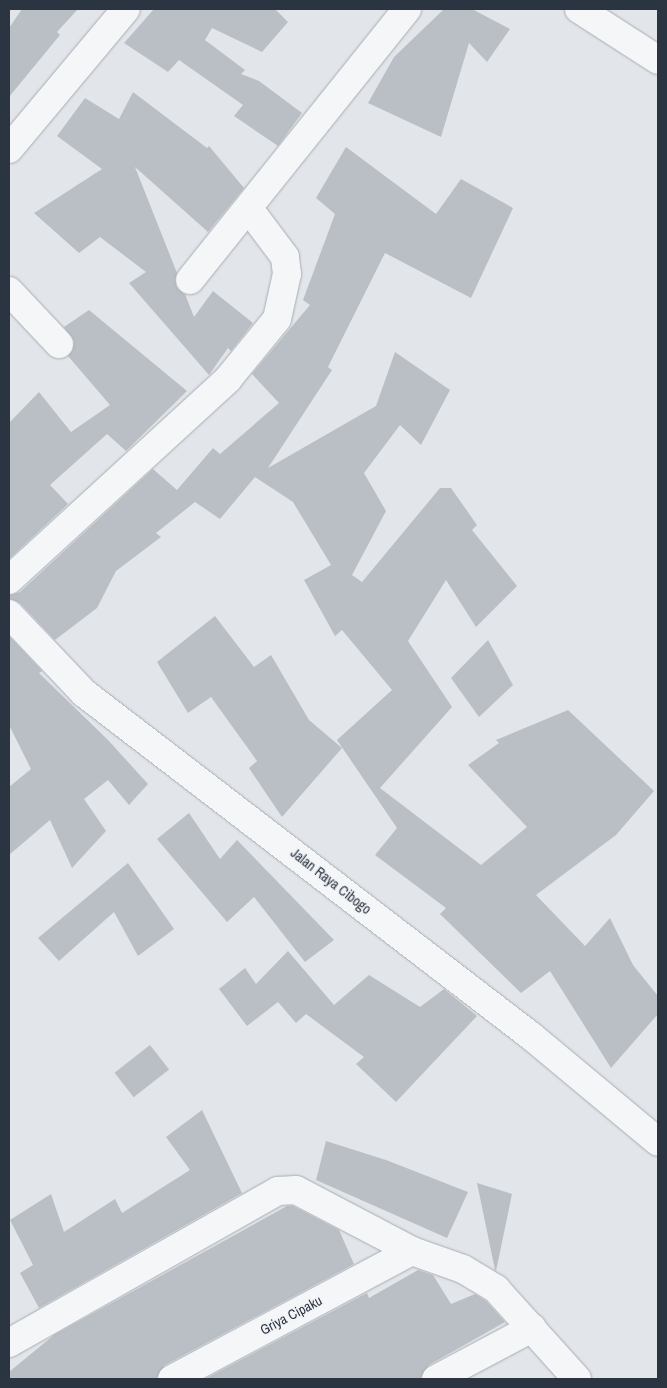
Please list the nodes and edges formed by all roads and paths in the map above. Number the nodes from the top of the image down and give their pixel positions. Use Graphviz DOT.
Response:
graph roads {
  1 [pos="126,9"];
  2 [pos="407,9"];
  3 [pos="579,9"];
  4 [pos="658,60"];
  5 [pos="9,149"];
  6 [pos="249,208"];
  7 [pos="190,280"];
  8 [pos="9,291"];
  9 [pos="59,344"];
  10 [pos="9,580"];
  11 [pos="9,614"];
  12 [pos="658,1142"];
  13 [pos="412,1251"];
  14 [pos="532,1328"];
  15 [pos="9,1342"];
  16 [pos="172,1379"];
  17 [pos="436,1379"];
  18 [pos="577,1379"];
  1 -- 5 [label="street"];
  2 -- 6 [label="street"];
  3 -- 4 [label="street"];
  6 -- 7 [label="street"];
  6 -- 10 [label="street"];
  8 -- 9 [label="street"];
  11 -- 12 [label="street, Jalan Raya Cibogo"];
  13 -- 14 [label="street"];
  13 -- 15 [label="street"];
  13 -- 16 [label="street, Griya Cipaku"];
  14 -- 17 [label="street"];
  14 -- 18 [label="street"];
}
